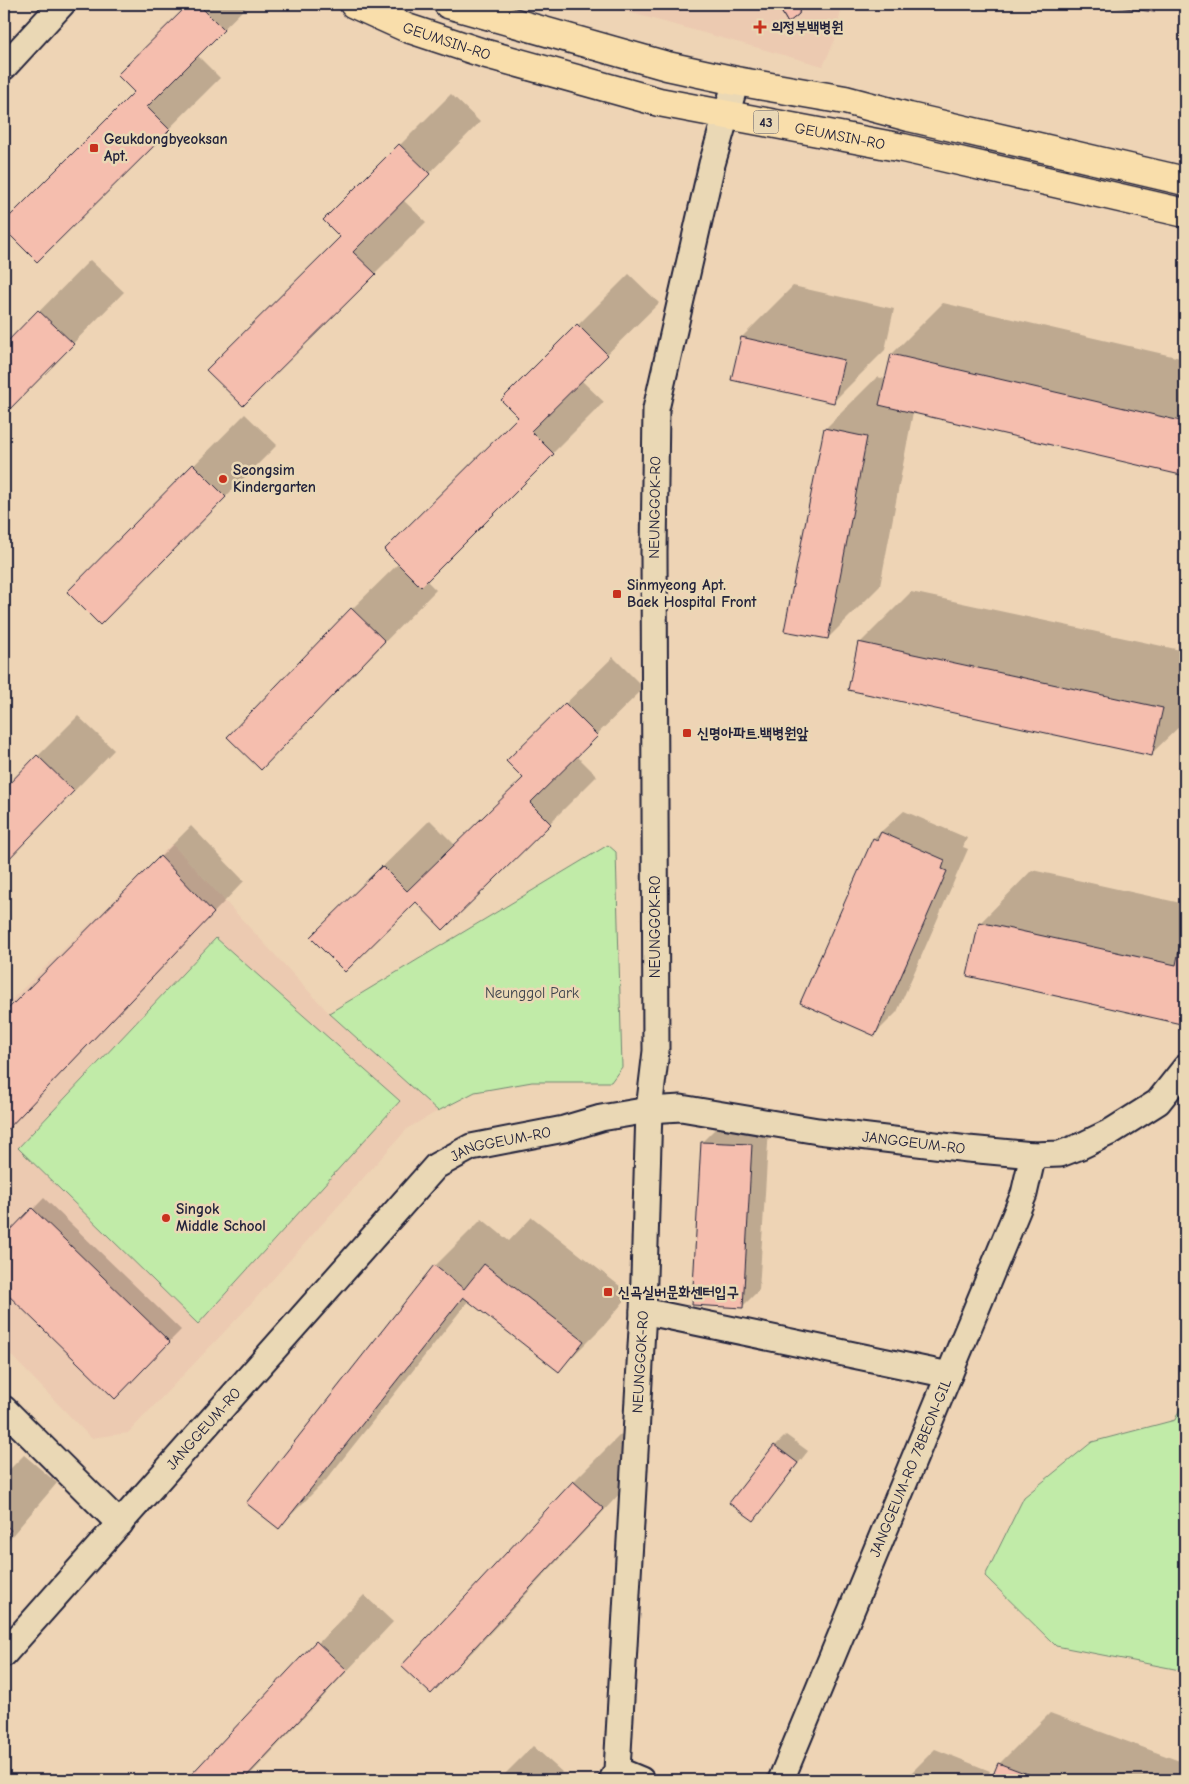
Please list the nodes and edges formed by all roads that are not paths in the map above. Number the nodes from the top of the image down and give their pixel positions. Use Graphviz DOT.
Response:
graph roads {
  1 [pos="62,4"];
  2 [pos="354,4"];
  3 [pos="448,4"];
  4 [pos="4,67"];
  5 [pos="736,82"];
  6 [pos="728,116"];
  7 [pos="1185,181"];
  8 [pos="1185,213"];
  9 [pos="1180,1083"];
  10 [pos="649,1110"];
  11 [pos="1033,1155"];
  12 [pos="643,1311"];
  13 [pos="948,1375"];
  14 [pos="4,1409"];
  15 [pos="120,1524"];
  16 [pos="4,1654"];
  17 [pos="615,1775"];
  18 [pos="641,1780"];
  19 [pos="780,1780"];
  1 -- 4 [label="street"];
  2 -- 6 [label="main road, GEUMSIN-RO / 43"];
  3 -- 5 [label="main road, 43"];
  5 -- 6 [label="street, NEUNGGOK-RO"];
  5 -- 7 [label="main road, 43"];
  6 -- 8 [label="main road, GEUMSIN-RO / 43"];
  6 -- 10 [label="street, NEUNGGOK-RO"];
  9 -- 11 [label="street, JANGGEUM-RO"];
  10 -- 11 [label="street, JANGGEUM-RO"];
  10 -- 12 [label="street, NEUNGGOK-RO"];
  10 -- 15 [label="street, JANGGEUM-RO"];
  11 -- 13 [label="street, JANGGEUM-RO 78BEON-GIL"];
  12 -- 13 [label="street"];
  12 -- 17 [label="street, NEUNGGOK-RO"];
  13 -- 19 [label="street, JANGGEUM-RO 78BEON-GIL"];
  14 -- 15 [label="street"];
  15 -- 16 [label="street, JANGGEUM-RO"];
  17 -- 18 [label="street"];
}
